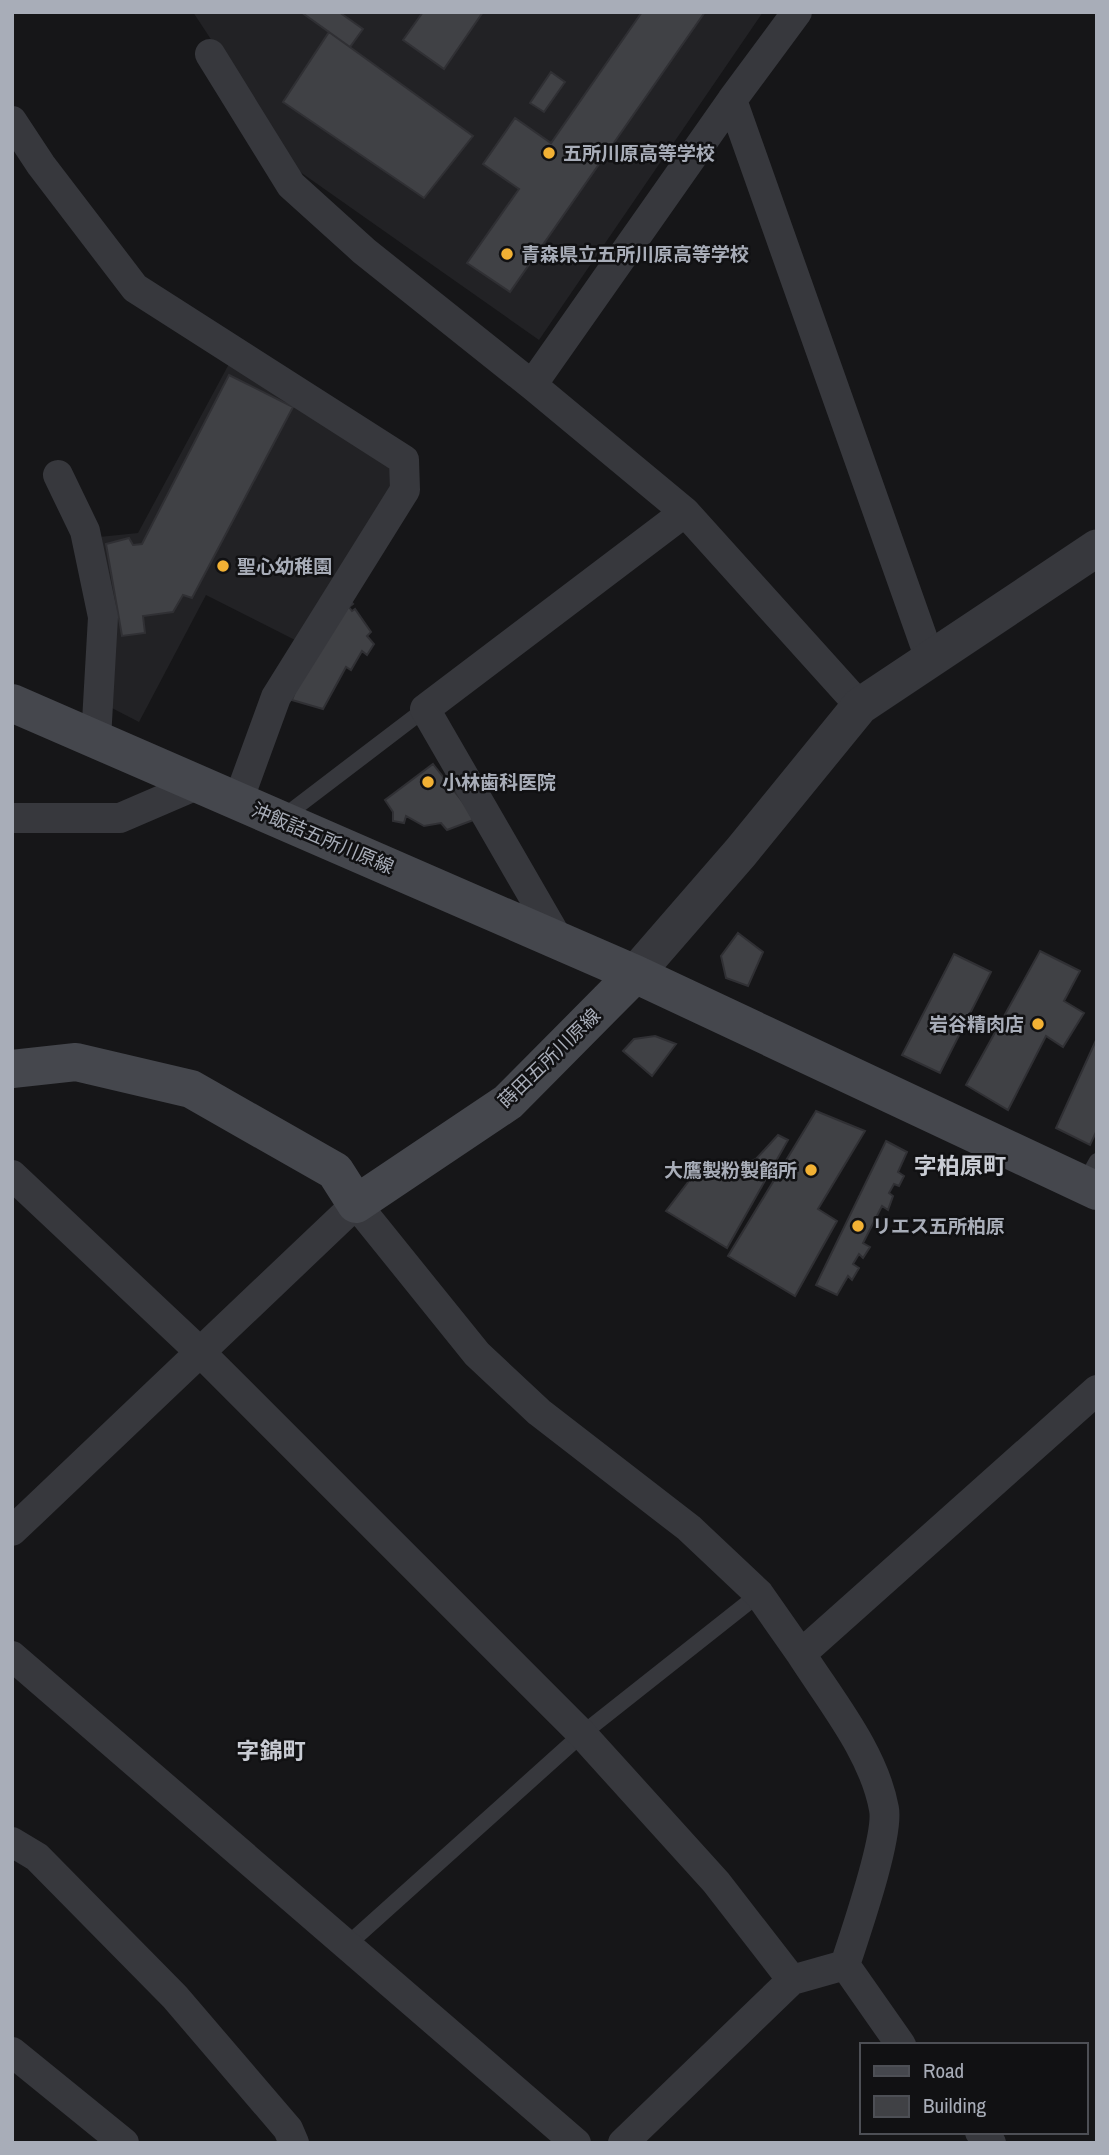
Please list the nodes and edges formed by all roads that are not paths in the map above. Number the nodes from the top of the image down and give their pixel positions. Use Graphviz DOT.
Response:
graph roads {
  1 [pos="797,12"];
  2 [pos="210,54"];
  3 [pos="732,100"];
  4 [pos="12,121"];
  5 [pos="531,385"];
  6 [pos="58,475"];
  7 [pos="685,512"];
  8 [pos="1097,548"];
  9 [pos="930,659"];
  10 [pos="12,703"];
  11 [pos="860,706"];
  12 [pos="425,709"];
  13 [pos="96,740"];
  14 [pos="199,784"];
  15 [pos="238,801"];
  16 [pos="12,818"];
  17 [pos="280,819"];
  18 [pos="559,941"];
  19 [pos="635,974"];
  20 [pos="12,1069"];
  21 [pos="12,1175"];
  22 [pos="1093,1179"];
  23 [pos="356,1204"];
  24 [pos="199,1351"];
  25 [pos="1097,1390"];
  26 [pos="12,1531"];
  27 [pos="759,1594"];
  28 [pos="801,1654"];
  29 [pos="12,1656"];
  30 [pos="582,1734"];
  31 [pos="12,1842"];
  32 [pos="345,1946"];
  33 [pos="845,1965"];
  34 [pos="792,1980"];
  35 [pos="900,2043"];
  36 [pos="12,2052"];
  37 [pos="124,2143"];
  38 [pos="294,2143"];
  39 [pos="576,2143"];
  40 [pos="623,2143"];
  1 -- 3 [label="street"];
  2 -- 5 [label="street"];
  3 -- 5 [label="street"];
  3 -- 9 [label="street"];
  4 -- 15 [label="street"];
  5 -- 7 [label="street"];
  6 -- 13 [label="street"];
  7 -- 11 [label="street"];
  7 -- 12 [label="street"];
  8 -- 9 [label="street"];
  9 -- 11 [label="street"];
  10 -- 13 [label="main road, 沖飯詰五所川原線"];
  11 -- 19 [label="street"];
  12 -- 17 [label="lane"];
  12 -- 18 [label="street"];
  13 -- 14 [label="main road, 沖飯詰五所川原線"];
  14 -- 15 [label="main road, 沖飯詰五所川原線"];
  14 -- 16 [label="street"];
  15 -- 17 [label="main road, 沖飯詰五所川原線"];
  17 -- 18 [label="main road, 沖飯詰五所川原線"];
  18 -- 19 [label="main road, 沖飯詰五所川原線"];
  19 -- 22 [label="main road"];
  19 -- 23 [label="main road, 蒔田五所川原線"];
  20 -- 23 [label="main road"];
  21 -- 24 [label="street"];
  23 -- 24 [label="street"];
  23 -- 27 [label="street"];
  24 -- 26 [label="street"];
  24 -- 30 [label="street"];
  25 -- 28 [label="street"];
  27 -- 28 [label="street"];
  27 -- 30 [label="lane"];
  28 -- 33 [label="street"];
  29 -- 32 [label="street"];
  30 -- 32 [label="lane"];
  30 -- 34 [label="street"];
  31 -- 38 [label="street"];
  32 -- 39 [label="street"];
  33 -- 34 [label="street"];
  33 -- 35 [label="street"];
  34 -- 40 [label="street"];
  36 -- 37 [label="street"];
}
